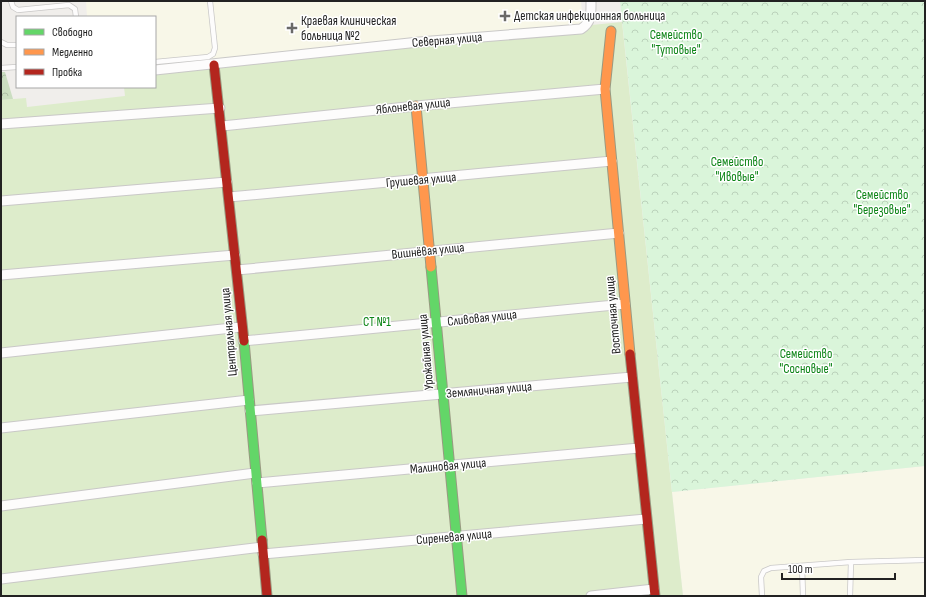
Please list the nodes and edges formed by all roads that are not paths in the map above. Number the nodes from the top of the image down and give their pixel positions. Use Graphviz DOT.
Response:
graph roads {
  1 [pos="11,1"];
  2 [pos="210,1"];
  3 [pos="591,1"];
  4 [pos="76,16"];
  5 [pos="611,31"];
  6 [pos="1,42"];
  7 [pos="16,45"];
  8 [pos="156,62"];
  9 [pos="214,65"];
  10 [pos="16,67"];
  11 [pos="1,68"];
  12 [pos="156,70"];
  13 [pos="605,89"];
  14 [pos="416,106"];
  15 [pos="220,108"];
  16 [pos="1,124"];
  17 [pos="222,126"];
  18 [pos="612,161"];
  19 [pos="422,180"];
  20 [pos="228,182"];
  21 [pos="229,197"];
  22 [pos="1,201"];
  23 [pos="619,233"];
  24 [pos="430,251"];
  25 [pos="235,255"];
  26 [pos="237,270"];
  27 [pos="1,276"];
  28 [pos="625,304"];
  29 [pos="436,323"];
  30 [pos="241,327"];
  31 [pos="243,341"];
  32 [pos="1,353"];
  33 [pos="632,377"];
  34 [pos="442,394"];
  35 [pos="249,400"];
  36 [pos="250,412"];
  37 [pos="1,428"];
  38 [pos="640,448"];
  39 [pos="450,466"];
  40 [pos="255,473"];
  41 [pos="257,483"];
  42 [pos="1,506"];
  43 [pos="646,519"];
  44 [pos="457,537"];
  45 [pos="263,551"];
  46 [pos="925,560"];
  47 [pos="851,562"];
  48 [pos="802,566"];
  49 [pos="1,579"];
  50 [pos="655,593"];
  51 [pos="267,596"];
  52 [pos="462,596"];
  53 [pos="591,596"];
  54 [pos="762,596"];
  55 [pos="803,596"];
  56 [pos="850,596"];
  1 -- 4 [label="lane"];
  2 -- 8 [label="lane"];
  3 -- 9 [label="street, Северная улица"];
  5 -- 13 [label="street, Восточная улица"];
  6 -- 7 [label="lane"];
  9 -- 12 [label="street, Северная улица"];
  9 -- 15 [label="street, Центральная улица"];
  10 -- 11 [label="lane"];
  13 -- 14 [label="street, Яблоневая улица"];
  13 -- 18 [label="street, Восточная улица"];
  14 -- 17 [label="street, Яблоневая улица"];
  14 -- 19 [label="street, Урожайная улица"];
  15 -- 16 [label="street"];
  15 -- 17 [label="street, Центральная улица"];
  17 -- 20 [label="street, Центральная улица"];
  18 -- 19 [label="street, Грушевая улица"];
  18 -- 23 [label="street, Восточная улица"];
  19 -- 21 [label="street, Грушевая улица"];
  19 -- 24 [label="street, Урожайная улица"];
  20 -- 21 [label="street, Центральная улица"];
  20 -- 22 [label="street"];
  21 -- 25 [label="street, Центральная улица"];
  23 -- 24 [label="street, Вишнёвая улица"];
  23 -- 28 [label="street, Восточная улица"];
  24 -- 26 [label="street, Вишнёвая улица"];
  24 -- 29 [label="street, Урожайная улица"];
  25 -- 26 [label="street, Центральная улица"];
  25 -- 27 [label="street"];
  26 -- 30 [label="street, Центральная улица"];
  28 -- 29 [label="street, Сливовая улица"];
  28 -- 33 [label="street, Восточная улица"];
  29 -- 31 [label="street, Сливовая улица"];
  29 -- 34 [label="street, Урожайная улица"];
  30 -- 31 [label="street, Центральная улица"];
  30 -- 32 [label="street"];
  31 -- 35 [label="street, Центральная улица"];
  33 -- 34 [label="street, Земляничная улица"];
  33 -- 38 [label="street, Восточная улица"];
  34 -- 36 [label="street, Земляничная улица"];
  34 -- 39 [label="street, Урожайная улица"];
  35 -- 36 [label="street, Центральная улица"];
  35 -- 37 [label="street"];
  36 -- 40 [label="street, Центральная улица"];
  38 -- 39 [label="street, Малиновая улица"];
  38 -- 43 [label="street, Восточная улица"];
  39 -- 41 [label="street, Малиновая улица"];
  39 -- 44 [label="street, Урожайная улица"];
  40 -- 41 [label="street, Центральная улица"];
  40 -- 42 [label="street"];
  41 -- 45 [label="street, Центральная улица"];
  43 -- 44 [label="street, Сиреневая улица"];
  43 -- 50 [label="street, Восточная улица"];
  44 -- 45 [label="street, Сиреневая улица"];
  44 -- 52 [label="street, Урожайная улица"];
  45 -- 49 [label="street, Сиреневая улица"];
  45 -- 51 [label="street, Центральная улица"];
  46 -- 47 [label="lane"];
  47 -- 48 [label="lane"];
  47 -- 56 [label="lane"];
  48 -- 54 [label="lane"];
  48 -- 55 [label="lane"];
  50 -- 53 [label="street"];
}
